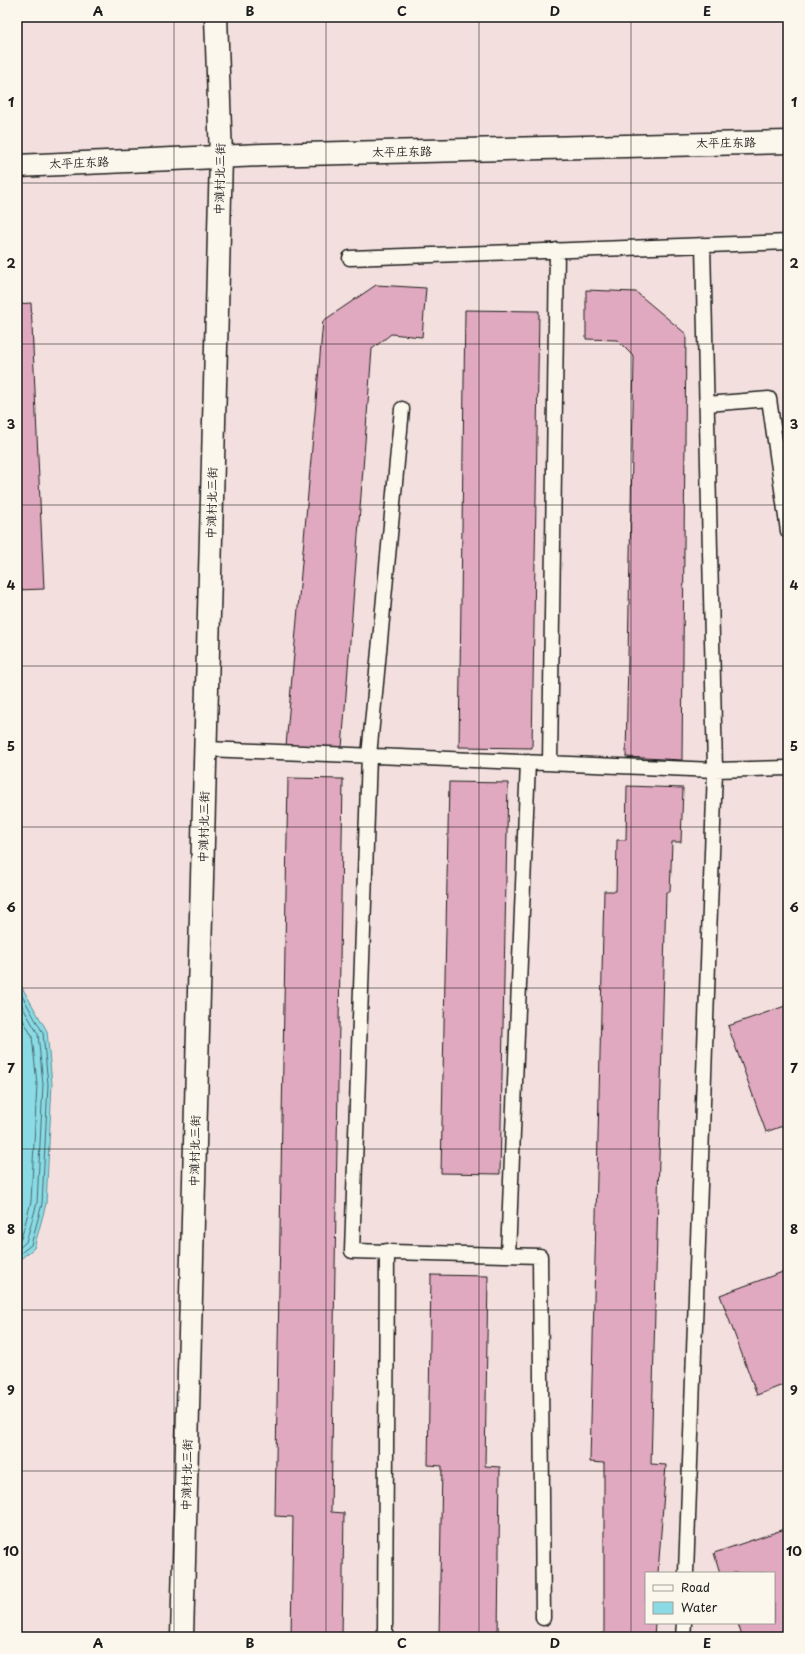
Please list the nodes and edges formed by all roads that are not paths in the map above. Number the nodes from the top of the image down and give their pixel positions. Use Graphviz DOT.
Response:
graph roads {
  1 [pos="216,17"];
  2 [pos="788,142"];
  3 [pos="221,157"];
  4 [pos="17,166"];
  5 [pos="788,242"];
  6 [pos="704,245"];
  7 [pos="557,250"];
  8 [pos="350,258"];
  9 [pos="707,404"];
  10 [pos="402,409"];
  11 [pos="788,531"];
  12 [pos="206,749"];
  13 [pos="369,756"];
  14 [pos="528,762"];
  15 [pos="550,763"];
  16 [pos="788,768"];
  17 [pos="715,770"];
  18 [pos="387,1252"];
  19 [pos="508,1255"];
  20 [pos="686,1572"];
  21 [pos="543,1618"];
  22 [pos="684,1624"];
  23 [pos="182,1637"];
  24 [pos="384,1637"];
  25 [pos="683,1637"];
  1 -- 3 [label="street, 中滩村北三街"];
  2 -- 3 [label="street, 太平庄东路"];
  3 -- 4 [label="street, 太平庄东路"];
  3 -- 12 [label="street, 中滩村北三街"];
  5 -- 6 [label="lane"];
  6 -- 7 [label="lane"];
  6 -- 9 [label="lane"];
  7 -- 8 [label="lane"];
  7 -- 15 [label="lane"];
  9 -- 11 [label="lane"];
  9 -- 17 [label="lane"];
  10 -- 13 [label="lane"];
  12 -- 13 [label="lane"];
  12 -- 23 [label="street, 中滩村北三街"];
  13 -- 14 [label="lane"];
  13 -- 18 [label="lane"];
  14 -- 15 [label="lane"];
  14 -- 19 [label="lane"];
  15 -- 17 [label="lane"];
  16 -- 17 [label="lane"];
  17 -- 20 [label="lane"];
  18 -- 19 [label="lane"];
  18 -- 24 [label="lane"];
  19 -- 21 [label="lane"];
  22 -- 25 [label="lane"];
}
